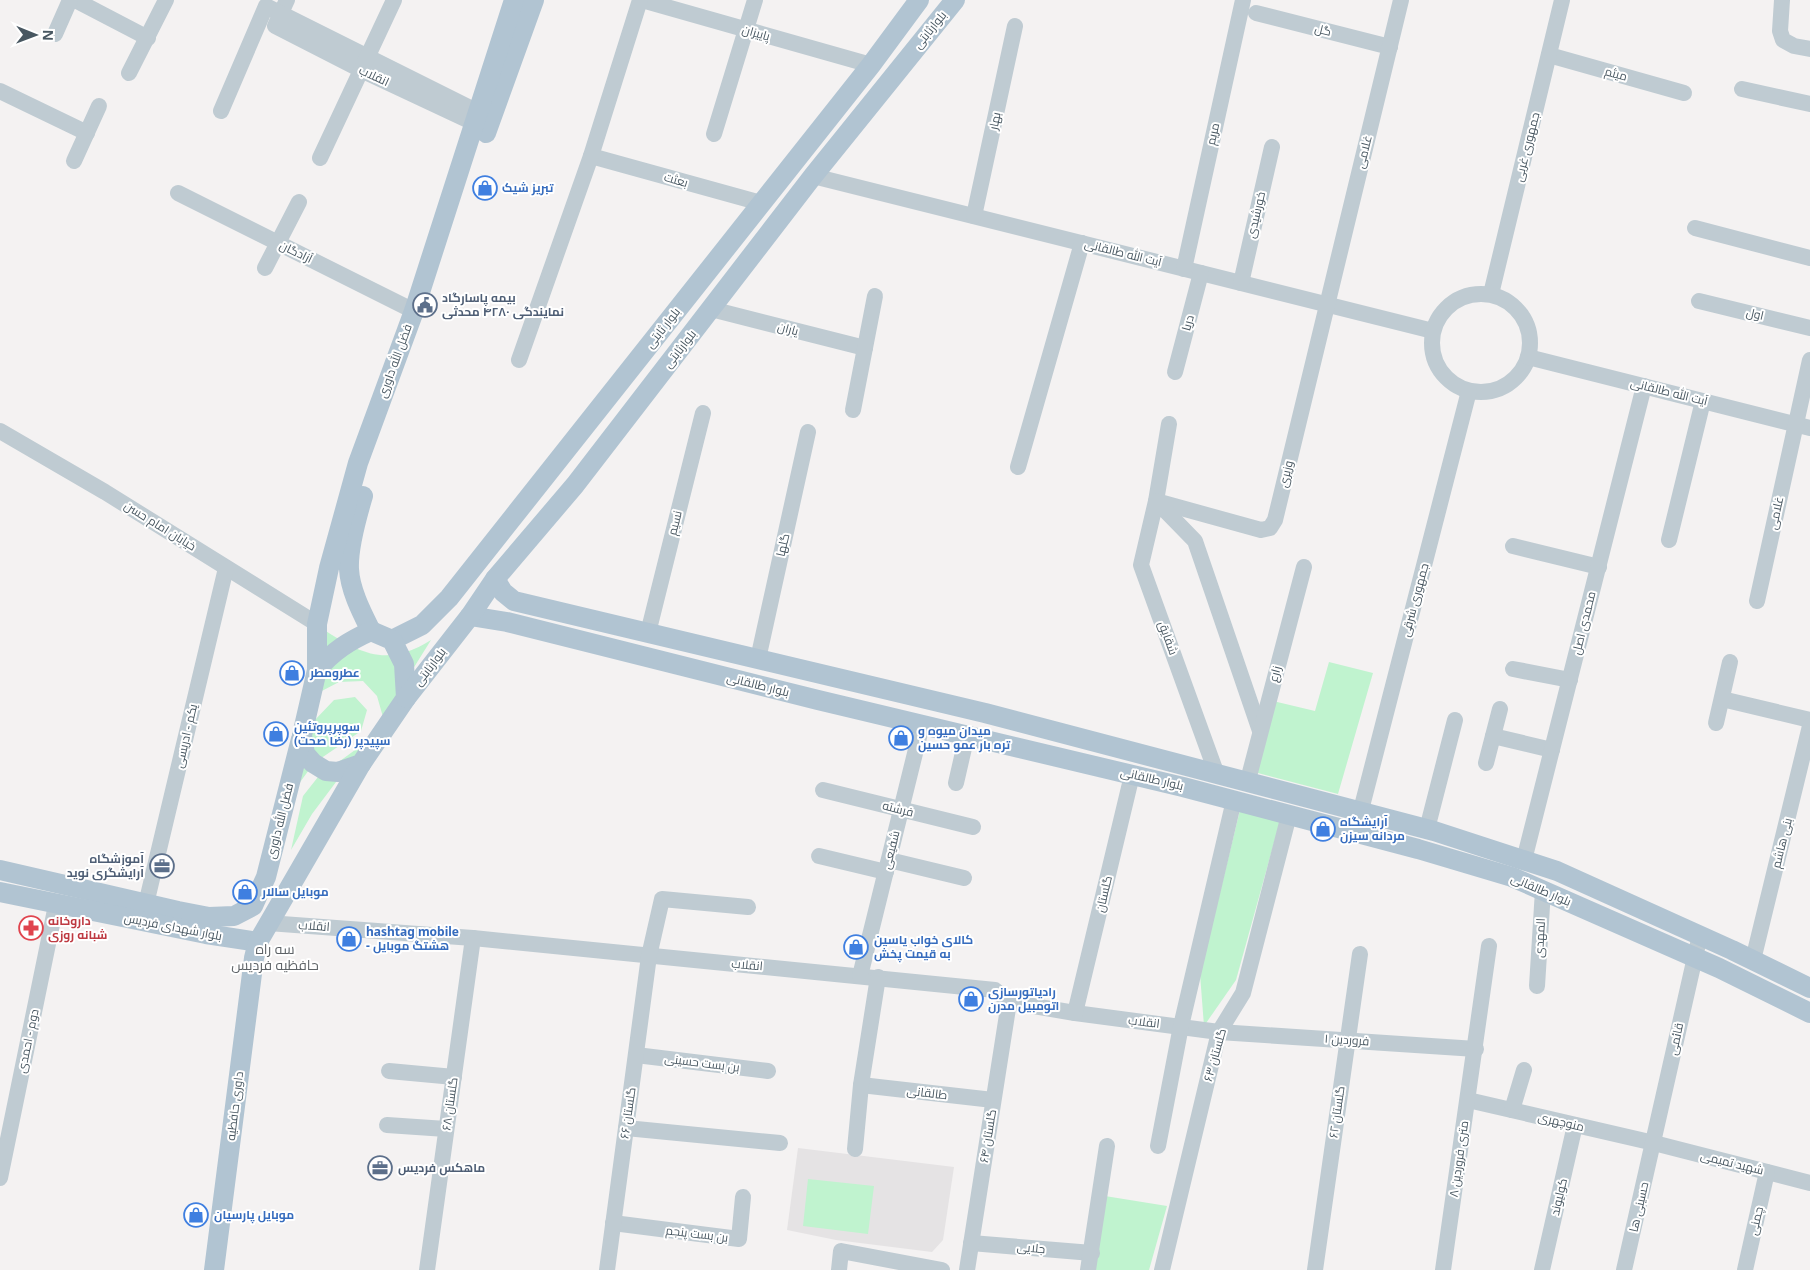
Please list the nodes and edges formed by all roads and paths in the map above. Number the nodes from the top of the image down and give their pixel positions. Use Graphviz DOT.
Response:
graph roads {
  1 [pos="70,0"];
  2 [pos="75,0"];
  3 [pos="166,0"];
  4 [pos="394,0"];
  5 [pos="514,0"];
  6 [pos="534,0"];
  7 [pos="641,0"];
  8 [pos="756,0"];
  9 [pos="919,0"];
  10 [pos="955,0"];
  11 [pos="1243,0"];
  12 [pos="1402,0"];
  13 [pos="1562,0"];
  14 [pos="1782,0"];
  15 [pos="281,13"];
  16 [pos="1256,13"];
  17 [pos="1015,26"];
  18 [pos="746,30"];
  19 [pos="56,34"];
  20 [pos="148,38"];
  21 [pos="1390,47"];
  22 [pos="1810,49"];
  23 [pos="1549,55"];
  24 [pos="364,64"];
  25 [pos="871,65"];
  26 [pos="129,73"];
  27 [pos="1742,89"];
  28 [pos="0,90"];
  29 [pos="1684,93"];
  30 [pos="1810,104"];
  31 [pos="99,106"];
  32 [pos="222,111"];
  33 [pos="476,118"];
  34 [pos="86,133"];
  35 [pos="714,134"];
  36 [pos="1272,147"];
  37 [pos="591,156"];
  38 [pos="320,158"];
  39 [pos="74,161"];
  40 [pos="813,176"];
  41 [pos="178,193"];
  42 [pos="299,202"];
  43 [pos="760,204"];
  44 [pos="974,216"];
  45 [pos="1695,228"];
  46 [pos="278,243"];
  47 [pos="1082,243"];
  48 [pos="1810,258"];
  49 [pos="265,268"];
  50 [pos="1184,269"];
  51 [pos="1201,273"];
  52 [pos="1241,283"];
  53 [pos="693,291"];
  54 [pos="1491,294"];
  55 [pos="875,296"];
  56 [pos="1699,301"];
  57 [pos="1326,304"];
  58 [pos="678,308"];
  59 [pos="414,311"];
  60 [pos="705,316"];
  61 [pos="1810,328"];
  62 [pos="1433,332"];
  63 [pos="865,348"];
  64 [pos="1528,357"];
  65 [pos="519,360"];
  66 [pos="1810,360"];
  67 [pos="1174,372"];
  68 [pos="1644,386"];
  69 [pos="1469,391"];
  70 [pos="1703,401"];
  71 [pos="853,410"];
  72 [pos="702,414"];
  73 [pos="1169,424"];
  74 [pos="1803,426"];
  75 [pos="0,431"];
  76 [pos="808,432"];
  77 [pos="1018,467"];
  78 [pos="1156,502"];
  79 [pos="1669,540"];
  80 [pos="1513,546"];
  81 [pos="1304,567"];
  82 [pos="1599,567"];
  83 [pos="226,568"];
  84 [pos="495,579"];
  85 [pos="514,601"];
  86 [pos="1757,601"];
  87 [pos="470,616"];
  88 [pos="507,622"];
  89 [pos="318,624"];
  90 [pos="371,631"];
  91 [pos="648,632"];
  92 [pos="392,640"];
  93 [pos="758,659"];
  94 [pos="1730,662"];
  95 [pos="1513,669"];
  96 [pos="318,670"];
  97 [pos="1570,680"];
  98 [pos="406,698"];
  99 [pos="1722,699"];
  100 [pos="1500,709"];
  101 [pos="1455,720"];
  102 [pos="1810,720"];
  103 [pos="1716,723"];
  104 [pos="922,725"];
  105 [pos="1810,726"];
  106 [pos="1260,731"];
  107 [pos="302,735"];
  108 [pos="967,735"];
  109 [pos="1493,736"];
  110 [pos="1552,750"];
  111 [pos="1486,763"];
  112 [pos="361,764"];
  113 [pos="1216,772"];
  114 [pos="1132,775"];
  115 [pos="1248,780"];
  116 [pos="956,783"];
  117 [pos="823,790"];
  118 [pos="1234,800"];
  119 [pos="901,810"];
  120 [pos="1361,810"];
  121 [pos="1289,815"];
  122 [pos="973,827"];
  123 [pos="1427,829"];
  124 [pos="819,856"];
  125 [pos="1524,860"];
  126 [pos="887,866"];
  127 [pos="0,870"];
  128 [pos="964,878"];
  129 [pos="1543,890"];
  130 [pos="0,892"];
  131 [pos="146,904"];
  132 [pos="56,905"];
  133 [pos="253,906"];
  134 [pos="748,907"];
  135 [pos="268,923"];
  136 [pos="1700,935"];
  137 [pos="473,938"];
  138 [pos="258,942"];
  139 [pos="1489,946"];
  140 [pos="1360,954"];
  141 [pos="649,956"];
  142 [pos="1694,957"];
  143 [pos="1753,960"];
  144 [pos="860,976"];
  145 [pos="878,977"];
  146 [pos="1537,986"];
  147 [pos="1810,988"];
  148 [pos="1009,1002"];
  149 [pos="1810,1012"];
  150 [pos="1075,1013"];
  151 [pos="1181,1026"];
  152 [pos="1219,1032"];
  153 [pos="1348,1040"];
  154 [pos="1476,1049"];
  155 [pos="636,1055"];
  156 [pos="768,1070"];
  157 [pos="1524,1070"];
  158 [pos="389,1071"];
  159 [pos="454,1077"];
  160 [pos="861,1085"];
  161 [pos="994,1100"];
  162 [pos="1468,1100"];
  163 [pos="1512,1110"];
  164 [pos="387,1125"];
  165 [pos="1575,1125"];
  166 [pos="626,1128"];
  167 [pos="446,1129"];
  168 [pos="780,1143"];
  169 [pos="1654,1143"];
  170 [pos="1107,1146"];
  171 [pos="1158,1146"];
  172 [pos="854,1149"];
  173 [pos="1767,1172"];
  174 [pos="0,1178"];
  175 [pos="1810,1183"];
  176 [pos="743,1197"];
  177 [pos="613,1223"];
  178 [pos="971,1243"];
  179 [pos="1092,1253"];
  180 [pos="214,1270"];
  181 [pos="427,1270"];
  182 [pos="607,1270"];
  183 [pos="839,1270"];
  184 [pos="942,1270"];
  185 [pos="967,1270"];
  186 [pos="1088,1270"];
  187 [pos="1162,1270"];
  188 [pos="1315,1270"];
  189 [pos="1443,1270"];
  190 [pos="1542,1270"];
  191 [pos="1624,1270"];
  192 [pos="1745,1270"];
  1 -- 19 [label="street"];
  2 -- 20 [label="street"];
  3 -- 20 [label="street"];
  4 -- 24 [label="street"];
  5 -- 33 [label="main road, فضل الله داوری"];
  6 -- 90 [label="main road, فضل الله داوری"];
  7 -- 18 [label="street, پاییزان"];
  7 -- 37 [label="street"];
  8 -- 18 [label="street"];
  9 -- 25 [label="main road, بلوار ثابتی"];
  10 -- 40 [label="main road, بلوارثابتی"];
  11 -- 50 [label="street, مریم"];
  12 -- 21 [label="street, غلامی"];
  13 -- 23 [label="street, جمهوری غربی"];
  14 -- 22 [label="street"];
  15 -- 24 [label="street, انقلاب"];
  15 -- 32 [label="street"];
  16 -- 21 [label="street, گل"];
  17 -- 44 [label="street, بهار"];
  18 -- 25 [label="street, پاییزان"];
  18 -- 35 [label="street"];
  20 -- 26 [label="street"];
  21 -- 57 [label="street, غلامی"];
  23 -- 29 [label="street, میثم"];
  23 -- 54 [label="street, جمهوری غربی"];
  24 -- 33 [label="street, انقلاب"];
  24 -- 38 [label="street"];
  25 -- 43 [label="main road, بلوار ثابتی"];
  27 -- 30 [label="street"];
  28 -- 34 [label="street"];
  31 -- 34 [label="street"];
  33 -- 59 [label="main road, فضل الله داوری"];
  34 -- 39 [label="street"];
  36 -- 52 [label="street, خورشیدی"];
  37 -- 43 [label="street, بعثت"];
  37 -- 65 [label="street"];
  40 -- 44 [label="street, آیت الله طالقانی"];
  40 -- 60 [label="main road, بلوارثابتی"];
  41 -- 46 [label="street, آزادگان"];
  42 -- 46 [label="street"];
  43 -- 53 [label="main road, بلوار ثابتی"];
  44 -- 47 [label="street, آیت الله طالقانی"];
  45 -- 48 [label="street"];
  46 -- 49 [label="street"];
  46 -- 59 [label="street, آزادگان"];
  47 -- 50 [label="street, آیت الله طالقانی"];
  47 -- 77 [label="street"];
  50 -- 51 [label="street, آیت الله طالقانی"];
  51 -- 52 [label="street, آیت الله طالقانی"];
  51 -- 67 [label="street, دریا"];
  52 -- 57 [label="street, آیت الله طالقانی"];
  53 -- 58 [label="main road, بلوار ثابتی"];
  53 -- 60 [label="main road"];
  54 -- 62 [label="street"];
  54 -- 64 [label="street"];
  55 -- 63 [label="street"];
  56 -- 61 [label="street, اول"];
  57 -- 62 [label="street, آیت الله طالقانی"];
  57 -- 78 [label="street, وزیری"];
  58 -- 60 [label="main road"];
  58 -- 92 [label="main road, بلوار ثابتی"];
  59 -- 89 [label="main road, فضل الله داوری"];
  60 -- 63 [label="street, یاران"];
  60 -- 84 [label="main road, بلوارثابتی"];
  62 -- 69 [label="street"];
  63 -- 71 [label="street"];
  64 -- 68 [label="street, آیت الله طالقانی"];
  64 -- 69 [label="street"];
  66 -- 74 [label="street, غلامی"];
  68 -- 70 [label="street, آیت الله طالقانی"];
  68 -- 82 [label="street, محمدی اصل"];
  69 -- 120 [label="street, جمهوری شرقی"];
  70 -- 74 [label="street, آیت الله طالقانی"];
  70 -- 79 [label="street"];
  72 -- 91 [label="street, نسیم"];
  73 -- 78 [label="street, شقایق"];
  74 -- 86 [label="street, غلامی"];
  75 -- 83 [label="street, خیابان امام حسن"];
  76 -- 93 [label="street, گلها"];
  78 -- 106 [label="street"];
  78 -- 113 [label="street, شقایق"];
  80 -- 82 [label="street"];
  81 -- 106 [label="street, زارع"];
  82 -- 97 [label="street, محمدی اصل"];
  83 -- 89 [label="street, خیابان امام حسن"];
  83 -- 131 [label="street, یکم - ادریسی"];
  84 -- 85 [label="main road"];
  84 -- 87 [label="main road, بلوارثابتی"];
  85 -- 88 [label="main road"];
  85 -- 91 [label="main road, بلوار طالقانی"];
  87 -- 88 [label="main road, بلوار طالقانی"];
  87 -- 98 [label="main road, بلوارثابتی"];
  88 -- 104 [label="main road, بلوار طالقانی"];
  89 -- 96 [label="main road, فضل الله داوری"];
  90 -- 92 [label="main road"];
  90 -- 96 [label="main road"];
  91 -- 93 [label="main road, بلوار طالقانی"];
  92 -- 98 [label="main road"];
  93 -- 113 [label="main road, بلوار طالقانی"];
  94 -- 99 [label="street"];
  95 -- 97 [label="street"];
  96 -- 107 [label="main road"];
  97 -- 110 [label="street, محمدی اصل"];
  98 -- 112 [label="main road"];
  99 -- 102 [label="street"];
  99 -- 103 [label="street"];
  100 -- 109 [label="street"];
  101 -- 123 [label="street"];
  104 -- 108 [label="main road, بلوار طالقانی"];
  104 -- 119 [label="street, شفیعی"];
  105 -- 143 [label="street, بنی هاشم"];
  106 -- 115 [label="street, زارع"];
  107 -- 112 [label="main road"];
  107 -- 133 [label="main road, فضل الله داوری"];
  108 -- 114 [label="main road, بلوار طالقانی"];
  108 -- 116 [label="street"];
  109 -- 110 [label="street"];
  109 -- 111 [label="street"];
  110 -- 125 [label="street, محمدی اصل"];
  112 -- 135 [label="main road"];
  113 -- 115 [label="main road, بلوار طالقانی"];
  114 -- 118 [label="main road, بلوار طالقانی"];
  114 -- 150 [label="street, گلستان"];
  115 -- 120 [label="main road, بلوار طالقانی"];
  117 -- 119 [label="street, فرشته"];
  118 -- 121 [label="main road, بلوار طالقانی"];
  118 -- 151 [label="street"];
  119 -- 122 [label="street, فرشته"];
  119 -- 126 [label="street, شفیعی"];
  120 -- 123 [label="main road, بلوار طالقانی"];
  121 -- 129 [label="main road, بلوار طالقانی"];
  121 -- 152 [label="street, گلستان ۶۳"];
  123 -- 125 [label="main road, بلوار طالقانی"];
  124 -- 126 [label="street"];
  125 -- 136 [label="main road, بلوار طالقانی"];
  126 -- 128 [label="street"];
  126 -- 144 [label="street, شفیعی"];
  127 -- 131 [label="main road, بلوار شهدای فردیس"];
  129 -- 142 [label="main road, بلوار طالقانی"];
  129 -- 146 [label="street, المهدی"];
  130 -- 132 [label="main road, بلوار شهدای فردیس"];
  131 -- 133 [label="main road, بلوار شهدای فردیس"];
  132 -- 138 [label="main road, بلوار شهدای فردیس"];
  132 -- 174 [label="street, دوم - احمدی"];
  134 -- 141 [label="street, گلستان ۶۶"];
  135 -- 137 [label="street, انقلاب"];
  135 -- 138 [label="main road"];
  136 -- 142 [label="street, قائمی"];
  136 -- 143 [label="main road, بلوار طالقانی"];
  137 -- 141 [label="street, انقلاب"];
  137 -- 159 [label="street, گلستان ۶۸"];
  138 -- 180 [label="main road, داوری حافظیه"];
  139 -- 154 [label="street, ۸ متری فروردین"];
  140 -- 153 [label="street, گلستان ۶۲"];
  141 -- 144 [label="street, انقلاب"];
  141 -- 155 [label="street, گلستان ۶۶"];
  142 -- 149 [label="main road, بلوار طالقانی"];
  142 -- 169 [label="street, قائمی"];
  143 -- 147 [label="main road, بلوار طالقانی"];
  144 -- 145 [label="street, انقلاب"];
  145 -- 148 [label="street, انقلاب"];
  145 -- 160 [label="street"];
  148 -- 150 [label="street, انقلاب"];
  148 -- 161 [label="street, گلستان ۶۴"];
  150 -- 151 [label="street, انقلاب"];
  151 -- 152 [label="street, انقلاب"];
  151 -- 171 [label="street"];
  152 -- 153 [label="street, فروردین ۱"];
  152 -- 187 [label="street, گلستان ۶۳"];
  153 -- 154 [label="street, فروردین ۱"];
  153 -- 188 [label="street, گلستان ۶۲"];
  154 -- 162 [label="street, ۸ متری فروردین"];
  155 -- 156 [label="street, بن بست حسینی"];
  155 -- 166 [label="street, گلستان ۶۶"];
  157 -- 163 [label="street"];
  158 -- 159 [label="street"];
  159 -- 167 [label="street, گلستان ۶۸"];
  160 -- 161 [label="street, طالقانی"];
  160 -- 172 [label="street"];
  161 -- 178 [label="street, گلستان ۶۴"];
  162 -- 163 [label="street, منوچهری"];
  162 -- 189 [label="street, ۸ متری فروردین"];
  163 -- 165 [label="street, منوچهری"];
  164 -- 167 [label="street"];
  165 -- 169 [label="street, منوچهری"];
  165 -- 190 [label="street, کولیوند"];
  166 -- 168 [label="street"];
  166 -- 177 [label="street, گلستان ۶۶"];
  167 -- 181 [label="street, گلستان ۶۸"];
  169 -- 173 [label="street, شهید تمیمی"];
  169 -- 191 [label="street, حسینی ها"];
  170 -- 179 [label="street"];
  173 -- 175 [label="street, شهید تمیمی"];
  173 -- 192 [label="street, چمنی"];
  176 -- 177 [label="street, بن بست پنجم"];
  177 -- 182 [label="street, گلستان ۶۶"];
  178 -- 179 [label="street, جلایی"];
  178 -- 185 [label="street, گلستان ۶۴"];
  179 -- 186 [label="street"];
  183 -- 184 [label="street"];
}
